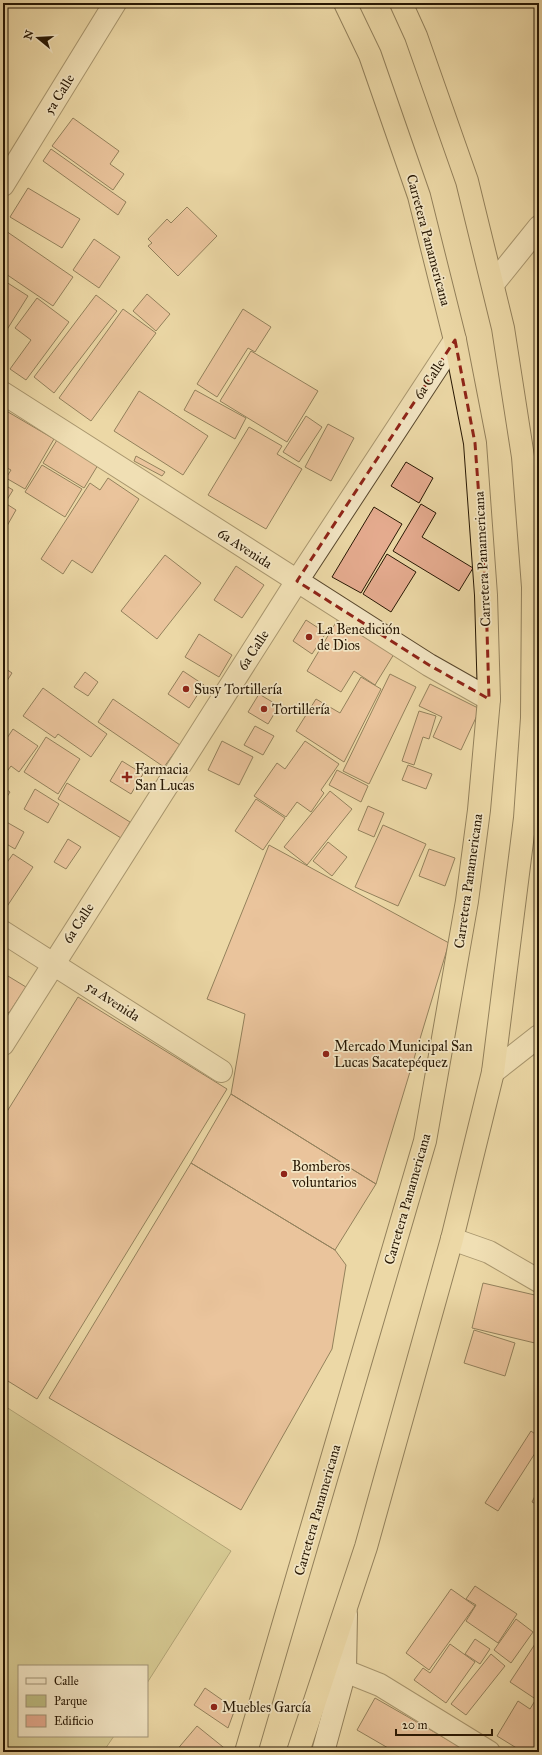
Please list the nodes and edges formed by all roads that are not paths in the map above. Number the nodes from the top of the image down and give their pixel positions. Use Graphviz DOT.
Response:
graph roads {
  1 [pos="115,3"];
  2 [pos="345,3"];
  3 [pos="401,3"];
  4 [pos="3,185"];
  5 [pos="539,227"];
  6 [pos="492,284"];
  7 [pos="454,340"];
  8 [pos="3,393"];
  9 [pos="297,581"];
  10 [pos="489,699"];
  11 [pos="536,720"];
  12 [pos="3,932"];
  13 [pos="54,963"];
  14 [pos="539,1036"];
  15 [pos="3,1044"];
  16 [pos="221,1071"];
  17 [pos="494,1072"];
  18 [pos="452,1239"];
  19 [pos="539,1281"];
  20 [pos="346,1608"];
  21 [pos="345,1671"];
  22 [pos="246,1752"];
  23 [pos="298,1752"];
  24 [pos="323,1752"];
  25 [pos="489,1752"];
  1 -- 4 [label="street, 5a Calle"];
  2 -- 7 [label="highway, Carretera Panamericana"];
  3 -- 6 [label="highway"];
  5 -- 6 [label="street"];
  6 -- 11 [label="highway"];
  7 -- 9 [label="street, 6a Calle"];
  7 -- 10 [label="highway, Carretera Panamericana"];
  8 -- 9 [label="street, 6a Avenida"];
  9 -- 10 [label="street, 6a Avenida"];
  9 -- 13 [label="street, 6a Calle"];
  10 -- 22 [label="highway, Carretera Panamericana"];
  11 -- 17 [label="highway"];
  12 -- 13 [label="street, 5a Avenida"];
  13 -- 15 [label="street, 6a Calle"];
  13 -- 16 [label="street, 5a Avenida"];
  14 -- 17 [label="street"];
  17 -- 18 [label="highway"];
  18 -- 19 [label="street"];
  18 -- 20 [label="highway"];
  20 -- 21 [label="street"];
  20 -- 23 [label="highway"];
  21 -- 24 [label="street"];
  21 -- 25 [label="street"];
}
